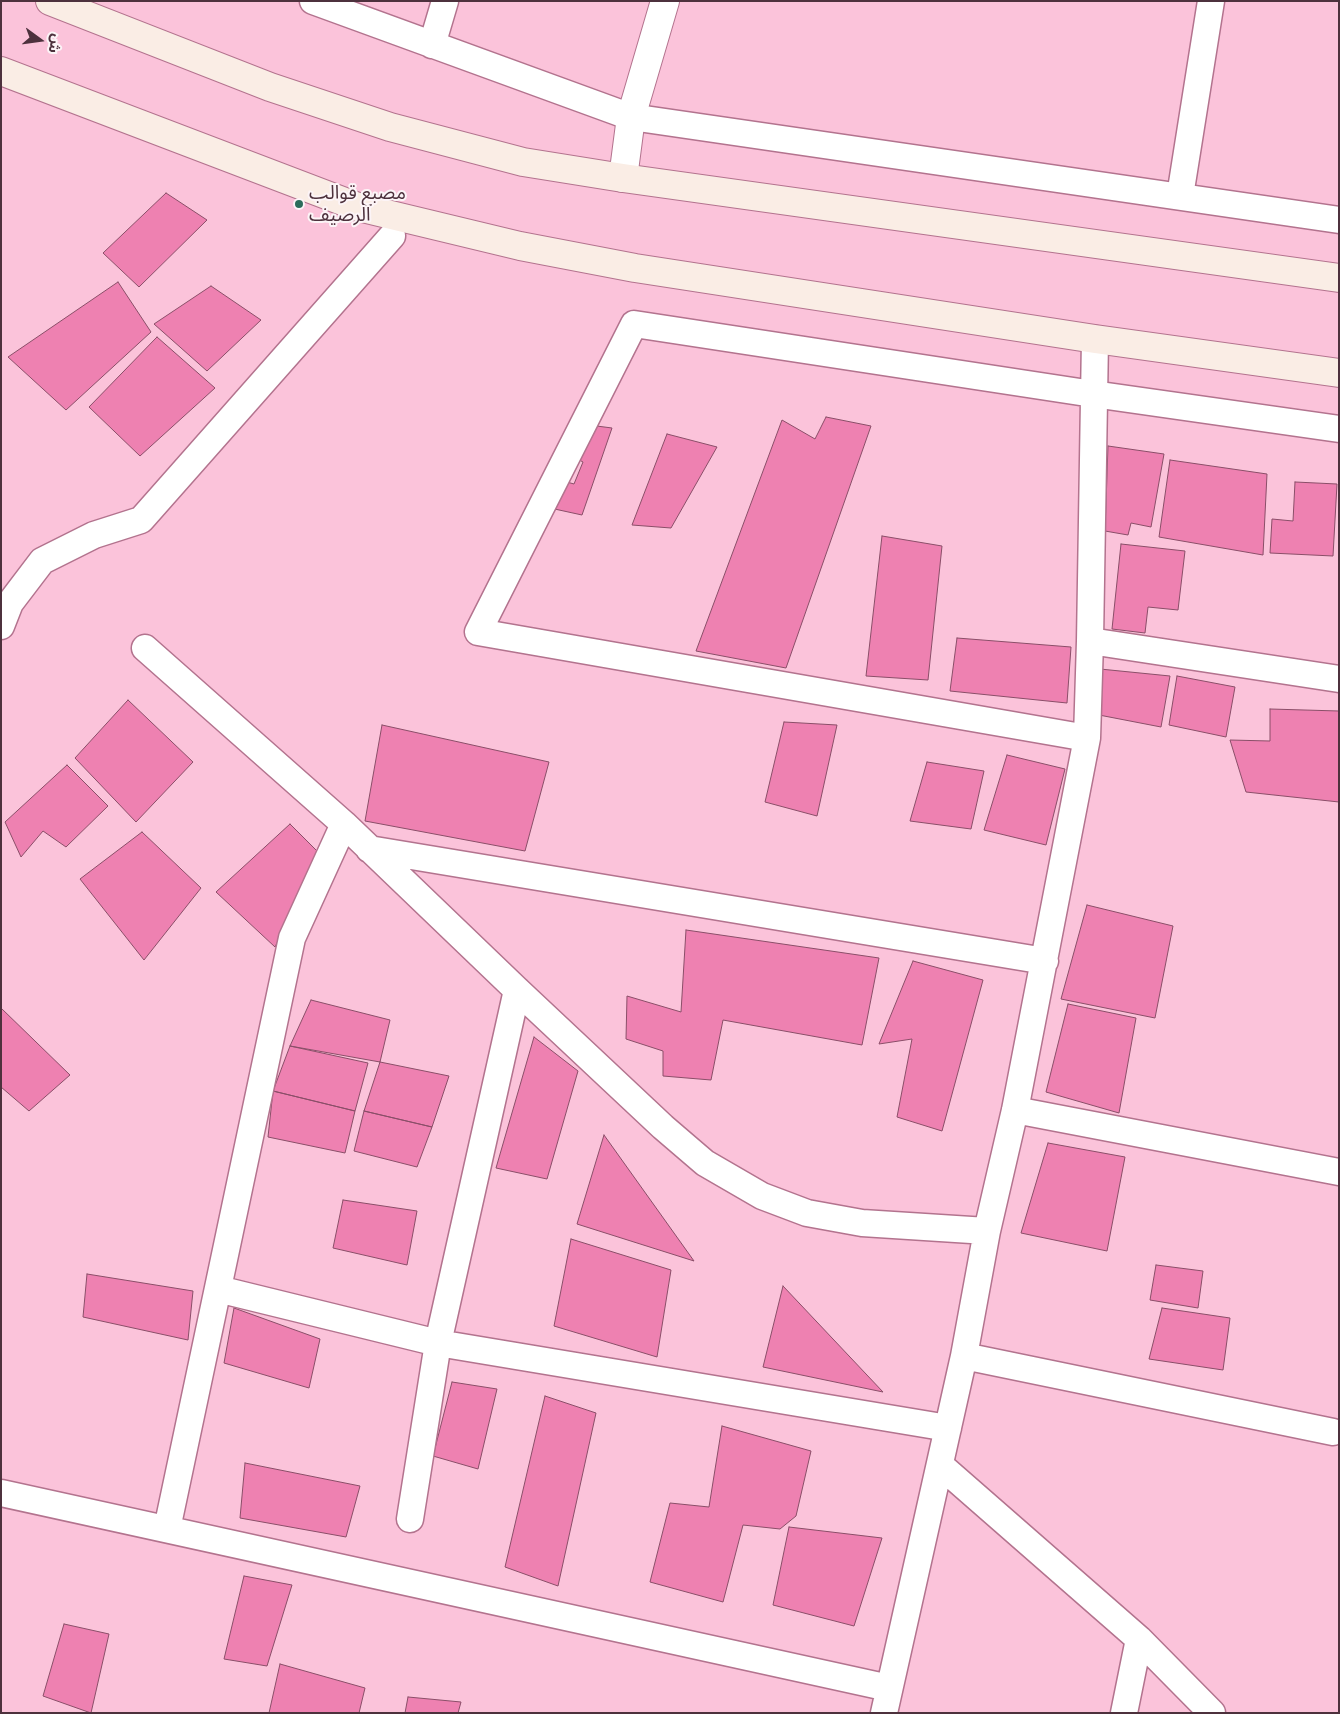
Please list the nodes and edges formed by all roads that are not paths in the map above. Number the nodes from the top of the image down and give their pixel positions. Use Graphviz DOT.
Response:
graph roads {
  1 [pos="50,1"];
  2 [pos="313,1"];
  3 [pos="445,1"];
  4 [pos="665,1"];
  5 [pos="1211,1"];
  6 [pos="432,45"];
  7 [pos="1,71"];
  8 [pos="632,117"];
  9 [pos="623,178"];
  10 [pos="1180,196"];
  11 [pos="1339,220"];
  12 [pos="392,236"];
  13 [pos="1339,278"];
  14 [pos="1095,339"];
  15 [pos="1339,373"];
  16 [pos="1093,394"];
  17 [pos="1339,429"];
  18 [pos="1,626"];
  19 [pos="1090,641"];
  20 [pos="145,648"];
  21 [pos="1339,679"];
  22 [pos="1087,738"];
  23 [pos="344,824"];
  24 [pos="369,849"];
  25 [pos="1045,961"];
  26 [pos="517,990"];
  27 [pos="1015,1110"];
  28 [pos="1339,1172"];
  29 [pos="987,1231"];
  30 [pos="218,1289"];
  31 [pos="438,1343"];
  32 [pos="964,1356"];
  33 [pos="948,1428"];
  34 [pos="1333,1432"];
  35 [pos="940,1464"];
  36 [pos="1,1493"];
  37 [pos="410,1519"];
  38 [pos="167,1529"];
  39 [pos="1139,1639"];
  40 [pos="886,1700"];
  41 [pos="1124,1713"];
  42 [pos="1212,1713"];
  1 -- 9 [label="main road"];
  2 -- 6 [label="street"];
  3 -- 6 [label="street"];
  4 -- 8 [label="street"];
  5 -- 10 [label="street"];
  6 -- 8 [label="street"];
  7 -- 14 [label="main road"];
  8 -- 9 [label="street"];
  8 -- 10 [label="street"];
  9 -- 13 [label="main road"];
  10 -- 11 [label="street"];
  12 -- 18 [label="street"];
  14 -- 15 [label="main road"];
  14 -- 16 [label="street"];
  16 -- 17 [label="street"];
  16 -- 19 [label="street"];
  16 -- 22 [label="street"];
  19 -- 21 [label="street"];
  19 -- 22 [label="street"];
  20 -- 23 [label="street"];
  22 -- 25 [label="street"];
  23 -- 24 [label="street"];
  23 -- 30 [label="street"];
  24 -- 25 [label="street"];
  24 -- 26 [label="street"];
  25 -- 27 [label="street"];
  26 -- 29 [label="street"];
  26 -- 31 [label="street"];
  27 -- 28 [label="street"];
  27 -- 29 [label="street"];
  29 -- 32 [label="street"];
  30 -- 31 [label="street"];
  30 -- 38 [label="street"];
  31 -- 33 [label="street"];
  31 -- 37 [label="street"];
  32 -- 33 [label="street"];
  32 -- 34 [label="street"];
  33 -- 35 [label="street"];
  35 -- 39 [label="street"];
  35 -- 40 [label="street"];
  36 -- 38 [label="street"];
  38 -- 40 [label="street"];
  39 -- 41 [label="street"];
  39 -- 42 [label="street"];
}
